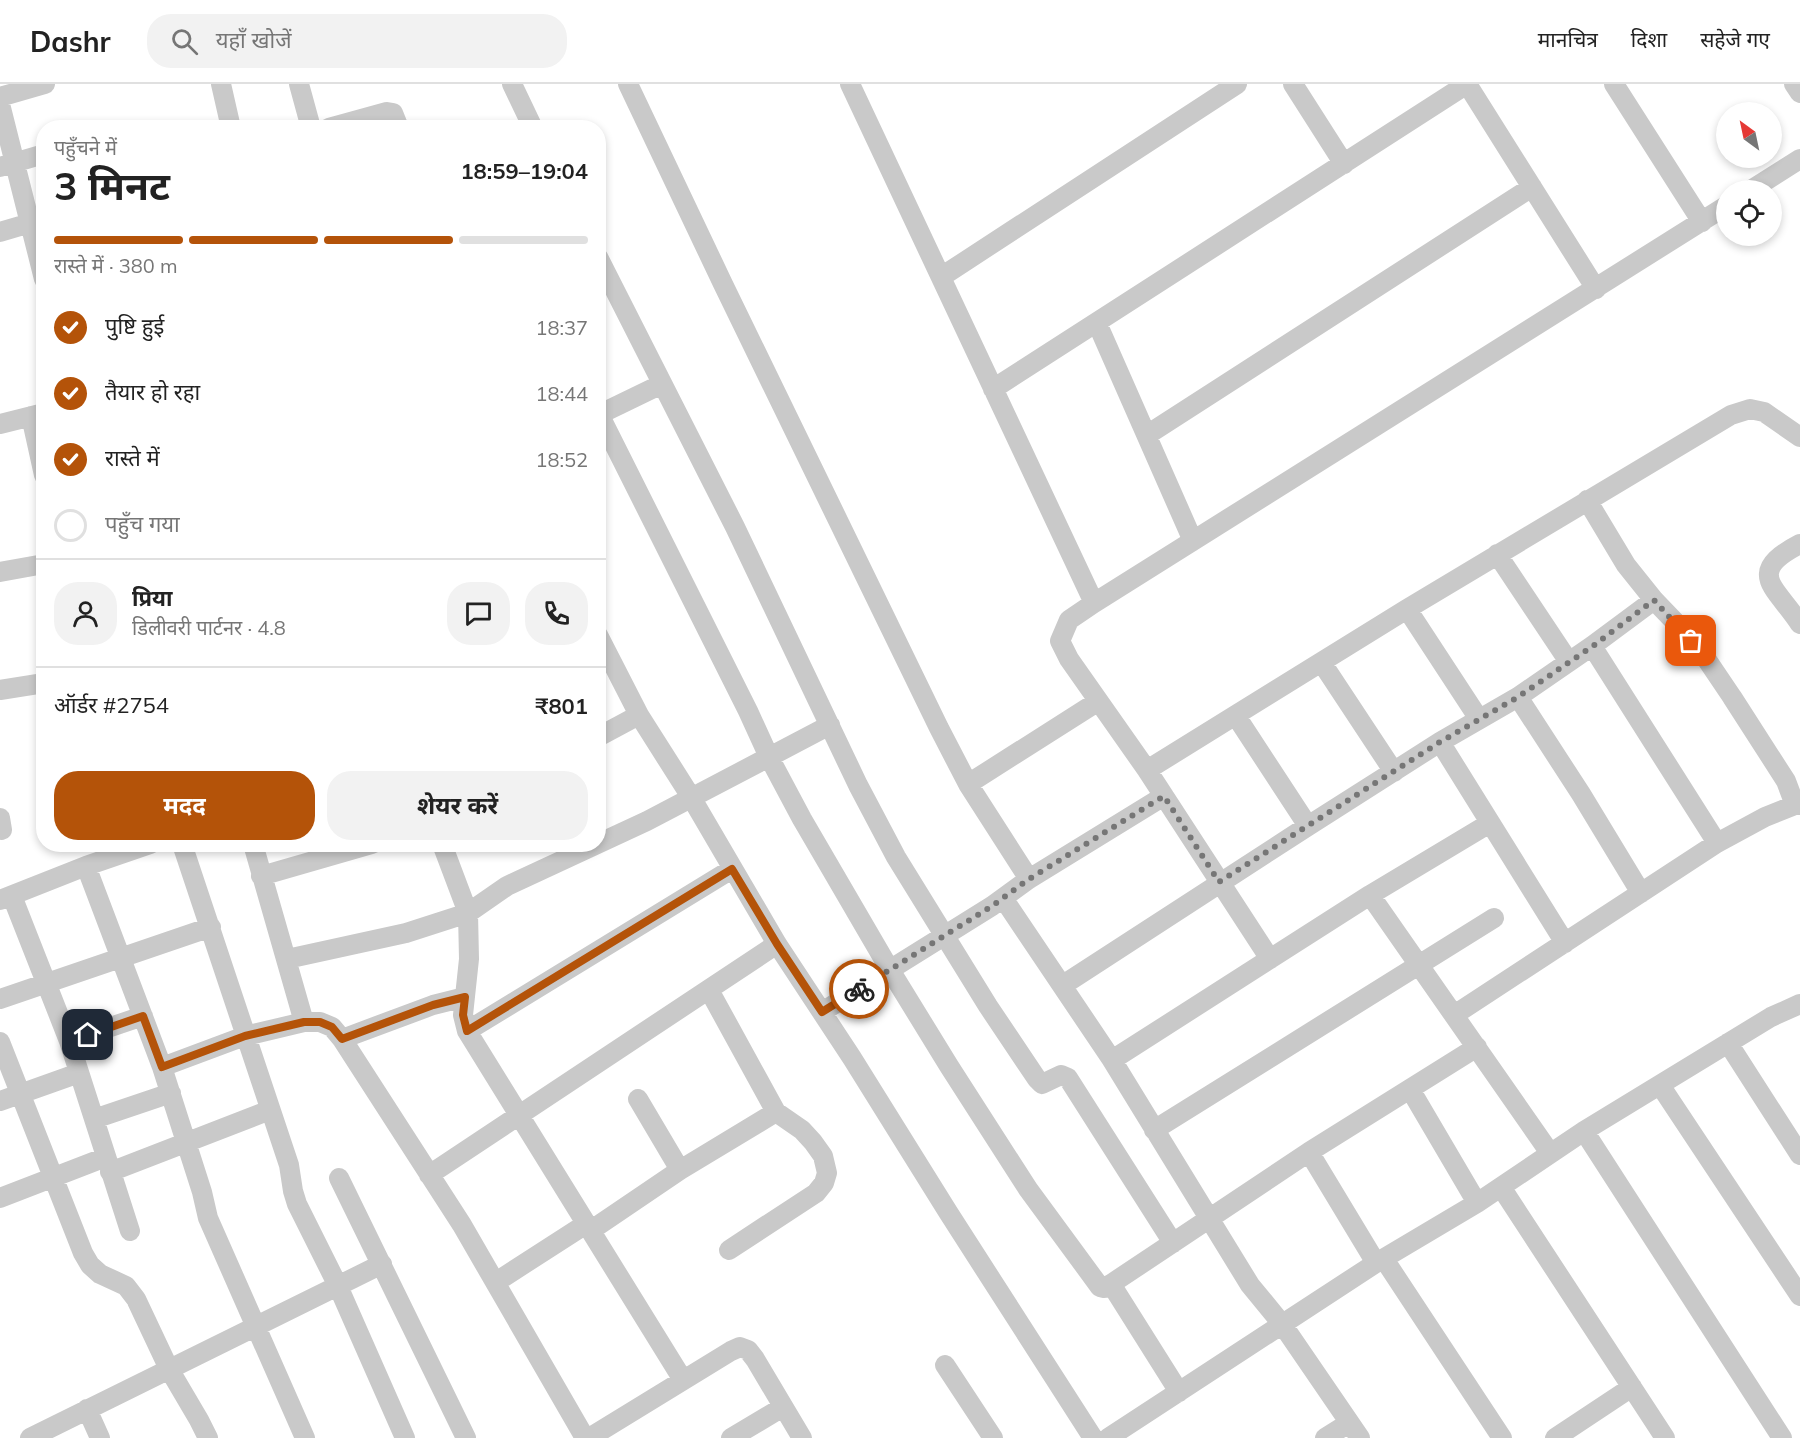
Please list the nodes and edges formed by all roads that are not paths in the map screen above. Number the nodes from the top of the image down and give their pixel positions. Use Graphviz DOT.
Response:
graph roads {
  1 [pos="45,84"];
  2 [pos="221,84"];
  3 [pos="298,84"];
  4 [pos="512,84"];
  5 [pos="628,84"];
  6 [pos="850,84"];
  7 [pos="1237,84"];
  8 [pos="1293,84"];
  9 [pos="1467,84"];
  10 [pos="1614,84"];
  11 [pos="1794,84"];
  12 [pos="1800,93"];
  13 [pos="0,97"];
  14 [pos="0,104"];
  15 [pos="229,120"];
  16 [pos="309,120"];
  17 [pos="358,120"];
  18 [pos="396,120"];
  19 [pos="529,120"];
  20 [pos="36,156"];
  21 [pos="1800,159"];
  22 [pos="1344,164"];
  23 [pos="7,165"];
  24 [pos="1767,180"];
  25 [pos="1532,187"];
  26 [pos="1716,213"];
  27 [pos="36,219"];
  28 [pos="36,221"];
  29 [pos="1702,222"];
  30 [pos="0,232"];
  31 [pos="606,273"];
  32 [pos="941,277"];
  33 [pos="1596,289"];
  34 [pos="1096,323"];
  35 [pos="662,384"];
  36 [pos="993,389"];
  37 [pos="606,411"];
  38 [pos="36,415"];
  39 [pos="0,424"];
  40 [pos="606,428"];
  41 [pos="1147,435"];
  42 [pos="1800,437"];
  43 [pos="1587,500"];
  44 [pos="1193,541"];
  45 [pos="1800,544"];
  46 [pos="1497,554"];
  47 [pos="36,565"];
  48 [pos="0,572"];
  49 [pos="1654,600"];
  50 [pos="1094,603"];
  51 [pos="1407,609"];
  52 [pos="1800,624"];
  53 [pos="1593,646"];
  54 [pos="606,651"];
  55 [pos="1569,662"];
  56 [pos="1322,663"];
  57 [pos="36,684"];
  58 [pos="0,690"];
  59 [pos="1518,697"];
  60 [pos="1097,702"];
  61 [pos="639,715"];
  62 [pos="1236,716"];
  63 [pos="1479,719"];
  64 [pos="830,725"];
  65 [pos="606,733"];
  66 [pos="1440,742"];
  67 [pos="769,757"];
  68 [pos="1147,770"];
  69 [pos="1394,772"];
  70 [pos="968,784"];
  71 [pos="1164,796"];
  72 [pos="691,797"];
  73 [pos="1797,805"];
  74 [pos="1490,823"];
  75 [pos="1308,826"];
  76 [pos="606,832"];
  77 [pos="1717,843"];
  78 [pos="127,852"];
  79 [pos="185,852"];
  80 [pos="255,852"];
  81 [pos="344,852"];
  82 [pos="445,852"];
  83 [pos="569,852"];
  84 [pos="86,866"];
  85 [pos="732,869"];
  86 [pos="261,876"];
  87 [pos="1029,879"];
  88 [pos="1219,882"];
  89 [pos="1641,893"];
  90 [pos="1370,895"];
  91 [pos="6,898"];
  92 [pos="1003,898"];
  93 [pos="468,913"];
  94 [pos="1494,918"];
  95 [pos="211,927"];
  96 [pos="943,935"];
  97 [pos="1565,943"];
  98 [pos="777,944"];
  99 [pos="122,957"];
  100 [pos="287,959"];
  101 [pos="1270,959"];
  102 [pos="1418,966"];
  103 [pos="890,970"];
  104 [pos="46,983"];
  105 [pos="1063,986"];
  106 [pos="709,990"];
  107 [pos="465,997"];
  108 [pos="0,999"];
  109 [pos="1800,1004"];
  110 [pos="822,1012"];
  111 [pos="1454,1015"];
  112 [pos="143,1016"];
  113 [pos="304,1022"];
  114 [pos="467,1031"];
  115 [pos="245,1036"];
  116 [pos="342,1039"];
  117 [pos="69,1041"];
  118 [pos="0,1042"];
  119 [pos="1728,1043"];
  120 [pos="1477,1047"];
  121 [pos="1112,1060"];
  122 [pos="162,1067"];
  123 [pos="79,1073"];
  124 [pos="1660,1084"];
  125 [pos="1410,1089"];
  126 [pos="20,1092"];
  127 [pos="171,1093"];
  128 [pos="638,1099"];
  129 [pos="0,1101"];
  130 [pos="270,1110"];
  131 [pos="776,1112"];
  132 [pos="518,1115"];
  133 [pos="94,1119"];
  134 [pos="1154,1130"];
  135 [pos="1584,1131"];
  136 [pos="185,1142"];
  137 [pos="1309,1152"];
  138 [pos="1550,1153"];
  139 [pos="1800,1155"];
  140 [pos="108,1164"];
  141 [pos="680,1170"];
  142 [pos="429,1175"];
  143 [pos="54,1177"];
  144 [pos="339,1178"];
  145 [pos="1501,1186"];
  146 [pos="0,1198"];
  147 [pos="1477,1203"];
  148 [pos="1210,1218"];
  149 [pos="588,1228"];
  150 [pos="130,1231"];
  151 [pos="1173,1243"];
  152 [pos="729,1250"];
  153 [pos="1380,1261"];
  154 [pos="382,1264"];
  155 [pos="496,1282"];
  156 [pos="1111,1284"];
  157 [pos="338,1286"];
  158 [pos="1800,1296"];
  159 [pos="1282,1324"];
  160 [pos="255,1327"];
  161 [pos="945,1365"];
  162 [pos="169,1370"];
  163 [pos="683,1380"];
  164 [pos="1632,1387"];
  165 [pos="1179,1392"];
  166 [pos="783,1407"];
  167 [pos="87,1409"];
  168 [pos="1354,1430"];
  169 [pos="30,1438"];
  170 [pos="100,1438"];
  171 [pos="208,1438"];
  172 [pos="305,1438"];
  173 [pos="405,1438"];
  174 [pos="466,1438"];
  175 [pos="587,1438"];
  176 [pos="731,1438"];
  177 [pos="802,1438"];
  178 [pos="993,1438"];
  179 [pos="1093,1438"];
  180 [pos="1108,1438"];
  181 [pos="1325,1438"];
  182 [pos="1502,1438"];
  183 [pos="1555,1438"];
  184 [pos="1665,1438"];
  185 [pos="1782,1438"];
  1 -- 13 [label="street"];
  2 -- 15 [label="street"];
  3 -- 16 [label="street"];
  4 -- 19 [label="street"];
  5 -- 70 [label="street"];
  6 -- 32 [label="street"];
  7 -- 32 [label="street"];
  8 -- 22 [label="street"];
  9 -- 22 [label="street"];
  9 -- 25 [label="street"];
  10 -- 29 [label="street"];
  11 -- 12 [label="street"];
  14 -- 23 [label="street"];
  17 -- 18 [label="street"];
  20 -- 23 [label="street"];
  21 -- 24 [label="street"];
  22 -- 34 [label="street"];
  23 -- 27 [label="street"];
  25 -- 33 [label="street"];
  25 -- 41 [label="street"];
  26 -- 29 [label="street"];
  28 -- 30 [label="street"];
  29 -- 33 [label="street"];
  31 -- 35 [label="street"];
  32 -- 36 [label="street"];
  33 -- 44 [label="street"];
  34 -- 36 [label="street"];
  34 -- 41 [label="street"];
  35 -- 37 [label="street"];
  35 -- 64 [label="street"];
  36 -- 50 [label="street"];
  38 -- 39 [label="street"];
  40 -- 67 [label="street"];
  41 -- 44 [label="street"];
  42 -- 43 [label="street"];
  43 -- 46 [label="street"];
  43 -- 49 [label="street"];
  44 -- 50 [label="street"];
  45 -- 52 [label="street"];
  46 -- 51 [label="street"];
  46 -- 55 [label="street"];
  47 -- 48 [label="street"];
  49 -- 53 [label="street"];
  49 -- 73 [label="street"];
  50 -- 60 [label="street"];
  51 -- 56 [label="street"];
  51 -- 63 [label="street"];
  53 -- 55 [label="street"];
  53 -- 77 [label="street"];
  54 -- 61 [label="street"];
  55 -- 59 [label="street"];
  56 -- 62 [label="street"];
  56 -- 69 [label="street"];
  57 -- 58 [label="street"];
  59 -- 63 [label="street"];
  59 -- 89 [label="street"];
  60 -- 68 [label="street"];
  60 -- 70 [label="street"];
  61 -- 65 [label="street"];
  61 -- 72 [label="street"];
  62 -- 68 [label="street"];
  62 -- 75 [label="street"];
  63 -- 66 [label="street"];
  64 -- 67 [label="street"];
  64 -- 96 [label="street"];
  66 -- 69 [label="street"];
  66 -- 74 [label="street"];
  67 -- 72 [label="street"];
  67 -- 103 [label="street"];
  68 -- 71 [label="street"];
  69 -- 75 [label="street"];
  70 -- 87 [label="street"];
  71 -- 87 [label="street"];
  71 -- 88 [label="street"];
  72 -- 76 [label="street"];
  72 -- 85 [label="street"];
  73 -- 77 [label="street"];
  74 -- 90 [label="street"];
  74 -- 97 [label="street"];
  75 -- 88 [label="street"];
  77 -- 89 [label="street"];
  78 -- 84 [label="street"];
  79 -- 95 [label="street"];
  80 -- 86 [label="street"];
  81 -- 86 [label="street"];
  82 -- 93 [label="street"];
  83 -- 93 [label="street"];
  84 -- 91 [label="street"];
  84 -- 99 [label="street"];
  85 -- 98 [label="street"];
  85 -- 114 [label="street"];
  86 -- 100 [label="street"];
  87 -- 92 [label="street"];
  88 -- 101 [label="street"];
  88 -- 105 [label="street"];
  89 -- 97 [label="street"];
  90 -- 101 [label="street"];
  90 -- 102 [label="street"];
  91 -- 104 [label="street"];
  92 -- 96 [label="street"];
  92 -- 105 [label="street"];
  93 -- 100 [label="street"];
  93 -- 107 [label="street"];
  94 -- 102 [label="street"];
  95 -- 99 [label="street"];
  95 -- 115 [label="street"];
  96 -- 103 [label="street"];
  96 -- 151 [label="street"];
  97 -- 111 [label="street"];
  98 -- 106 [label="street"];
  98 -- 110 [label="street"];
  99 -- 104 [label="street"];
  99 -- 112 [label="street"];
  100 -- 113 [label="street"];
  101 -- 121 [label="street"];
  102 -- 111 [label="street"];
  102 -- 134 [label="street"];
  103 -- 110 [label="street"];
  103 -- 156 [label="street"];
  104 -- 108 [label="street"];
  104 -- 117 [label="street"];
  105 -- 121 [label="street"];
  106 -- 131 [label="street"];
  106 -- 132 [label="street"];
  107 -- 114 [label="street"];
  107 -- 116 [label="street"];
  109 -- 119 [label="street"];
  110 -- 179 [label="street"];
  111 -- 120 [label="street"];
  112 -- 117 [label="street"];
  112 -- 122 [label="street"];
  113 -- 115 [label="street"];
  113 -- 116 [label="street"];
  114 -- 132 [label="street"];
  115 -- 122 [label="street"];
  115 -- 130 [label="street"];
  116 -- 142 [label="street"];
  117 -- 123 [label="street"];
  118 -- 126 [label="street"];
  119 -- 124 [label="street"];
  119 -- 139 [label="street"];
  120 -- 125 [label="street"];
  120 -- 138 [label="street"];
  121 -- 134 [label="street"];
  122 -- 127 [label="street"];
  123 -- 126 [label="street"];
  123 -- 133 [label="street"];
  124 -- 135 [label="street"];
  124 -- 158 [label="street"];
  125 -- 137 [label="street"];
  125 -- 147 [label="street"];
  126 -- 129 [label="street"];
  126 -- 143 [label="street"];
  127 -- 133 [label="street"];
  127 -- 136 [label="street"];
  128 -- 141 [label="street"];
  130 -- 136 [label="street"];
  130 -- 157 [label="street"];
  131 -- 141 [label="street"];
  131 -- 152 [label="street"];
  132 -- 142 [label="street"];
  132 -- 149 [label="street"];
  133 -- 140 [label="street"];
  134 -- 148 [label="street"];
  135 -- 138 [label="street"];
  135 -- 185 [label="street"];
  136 -- 140 [label="street"];
  136 -- 160 [label="street"];
  137 -- 148 [label="street"];
  137 -- 153 [label="street"];
  138 -- 145 [label="street"];
  140 -- 143 [label="street"];
  140 -- 150 [label="street"];
  141 -- 149 [label="street"];
  142 -- 155 [label="street"];
  143 -- 146 [label="street"];
  143 -- 162 [label="street"];
  144 -- 154 [label="street"];
  145 -- 147 [label="street"];
  145 -- 164 [label="street"];
  147 -- 153 [label="street"];
  148 -- 151 [label="street"];
  148 -- 159 [label="street"];
  149 -- 155 [label="street"];
  149 -- 163 [label="street"];
  151 -- 156 [label="street"];
  153 -- 159 [label="street"];
  153 -- 182 [label="street"];
  154 -- 157 [label="street"];
  154 -- 174 [label="street"];
  155 -- 175 [label="street"];
  156 -- 165 [label="street"];
  157 -- 160 [label="street"];
  157 -- 173 [label="street"];
  159 -- 165 [label="street"];
  159 -- 168 [label="street"];
  160 -- 162 [label="street"];
  160 -- 172 [label="street"];
  161 -- 178 [label="street"];
  162 -- 167 [label="street"];
  162 -- 171 [label="street"];
  163 -- 166 [label="street"];
  163 -- 175 [label="street"];
  164 -- 183 [label="street"];
  164 -- 184 [label="street"];
  165 -- 180 [label="street"];
  166 -- 176 [label="street"];
  166 -- 177 [label="street"];
  167 -- 169 [label="street"];
  167 -- 170 [label="street"];
  168 -- 181 [label="street"];
}
